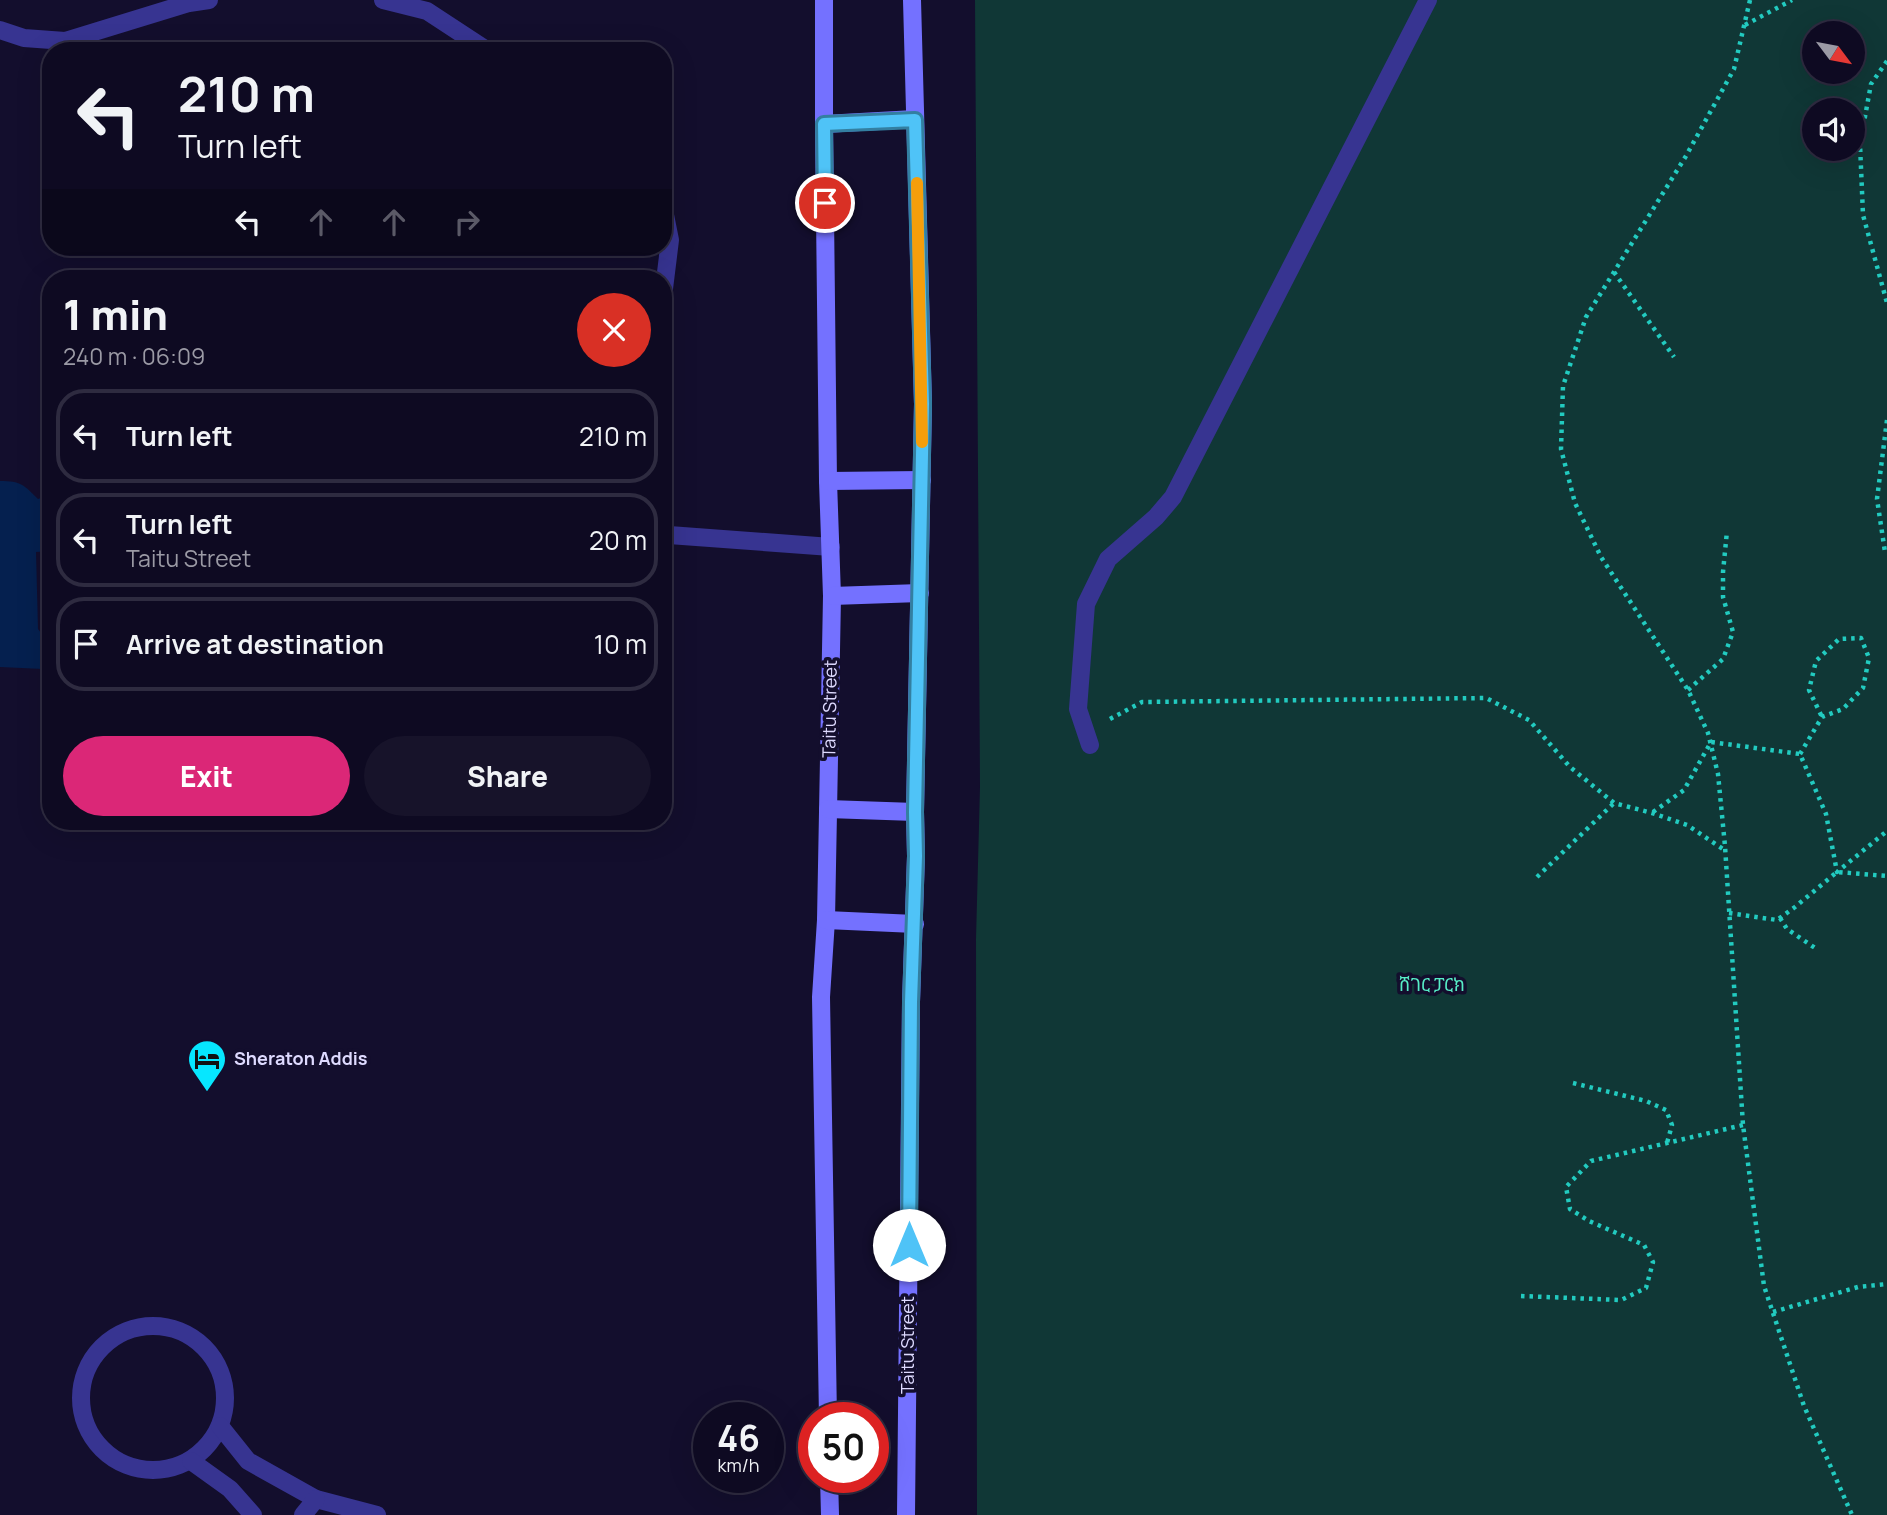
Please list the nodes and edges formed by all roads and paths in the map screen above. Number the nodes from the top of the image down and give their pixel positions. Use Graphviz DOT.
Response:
graph roads {
  1 [pos="209,0"];
  2 [pos="383,0"];
  3 [pos="824,0"];
  4 [pos="912,0"];
  5 [pos="1428,0"];
  6 [pos="1750,0"];
  7 [pos="1792,0"];
  8 [pos="1745,25"];
  9 [pos="0,30"];
  10 [pos="474,42"];
  11 [pos="1887,61"];
  12 [pos="915,120"];
  13 [pos="824,124"];
  14 [pos="1614,272"];
  15 [pos="1887,303"];
  16 [pos="1674,357"];
  17 [pos="1887,420"];
  18 [pos="922,480"];
  19 [pos="828,481"];
  20 [pos="1727,531"];
  21 [pos="672,535"];
  22 [pos="831,547"];
  23 [pos="1887,554"];
  24 [pos="920,593"];
  25 [pos="832,596"];
  26 [pos="1688,690"];
  27 [pos="1822,717"];
  28 [pos="1711,742"];
  29 [pos="1090,745"];
  30 [pos="1800,754"];
  31 [pos="1614,803"];
  32 [pos="828,809"];
  33 [pos="915,812"];
  34 [pos="1652,813"];
  35 [pos="1887,831"];
  36 [pos="1726,851"];
  37 [pos="1837,872"];
  38 [pos="1887,876"];
  39 [pos="1537,877"];
  40 [pos="1729,913"];
  41 [pos="1780,918"];
  42 [pos="826,920"];
  43 [pos="915,924"];
  44 [pos="1818,950"];
  45 [pos="1573,1083"];
  46 [pos="1743,1125"];
  47 [pos="1667,1144"];
  48 [pos="1887,1284"];
  49 [pos="1521,1296"];
  50 [pos="1773,1312"];
  51 [pos="828,1402"];
  52 [pos="220,1426"];
  53 [pos="191,1461"];
  54 [pos="829,1493"];
  55 [pos="316,1499"];
  56 [pos="253,1515"];
  57 [pos="303,1515"];
  58 [pos="377,1515"];
  59 [pos="830,1515"];
  60 [pos="906,1515"];
  61 [pos="1852,1515"];
  1 -- 9 [label="lane"];
  2 -- 10 [label="lane"];
  3 -- 13 [label="main road, Taitu Street"];
  4 -- 12 [label="main road, Taitu Street"];
  5 -- 29 [label="lane"];
  6 -- 8 [label="path"];
  7 -- 8 [label="path"];
  8 -- 14 [label="path"];
  11 -- 15 [label="path"];
  12 -- 13 [label="main road"];
  12 -- 18 [label="main road, Taitu Street"];
  13 -- 19 [label="main road, Taitu Street"];
  14 -- 16 [label="path"];
  14 -- 26 [label="path"];
  17 -- 23 [label="path"];
  18 -- 19 [label="main road"];
  18 -- 24 [label="main road, Taitu Street"];
  19 -- 22 [label="main road, Taitu Street"];
  20 -- 26 [label="path"];
  21 -- 22 [label="lane"];
  22 -- 25 [label="main road, Taitu Street"];
  24 -- 25 [label="main road"];
  24 -- 33 [label="main road, Taitu Street"];
  25 -- 32 [label="main road, Taitu Street"];
  26 -- 28 [label="path"];
  27 -- 27 [label="path"];
  27 -- 30 [label="path"];
  28 -- 30 [label="path"];
  28 -- 34 [label="path"];
  28 -- 36 [label="path"];
  29 -- 31 [label="path"];
  30 -- 37 [label="path"];
  31 -- 34 [label="path"];
  31 -- 39 [label="path"];
  32 -- 33 [label="main road"];
  32 -- 42 [label="main road, Taitu Street"];
  33 -- 43 [label="main road, Taitu Street"];
  34 -- 36 [label="path"];
  35 -- 37 [label="path"];
  36 -- 40 [label="path"];
  37 -- 38 [label="path"];
  37 -- 41 [label="path"];
  40 -- 41 [label="path"];
  40 -- 46 [label="path"];
  41 -- 44 [label="path"];
  42 -- 43 [label="main road"];
  42 -- 51 [label="main road, Taitu Street"];
  43 -- 60 [label="main road, Taitu Street"];
  45 -- 47 [label="path"];
  46 -- 47 [label="path"];
  46 -- 50 [label="path"];
  47 -- 49 [label="path"];
  48 -- 50 [label="path"];
  50 -- 61 [label="path"];
  52 -- 53 [label="lane"];
  52 -- 53 [label="lane"];
  52 -- 55 [label="lane"];
  53 -- 56 [label="lane"];
  54 -- 59 [label="main road"];
  55 -- 57 [label="lane"];
  55 -- 58 [label="lane"];
}
